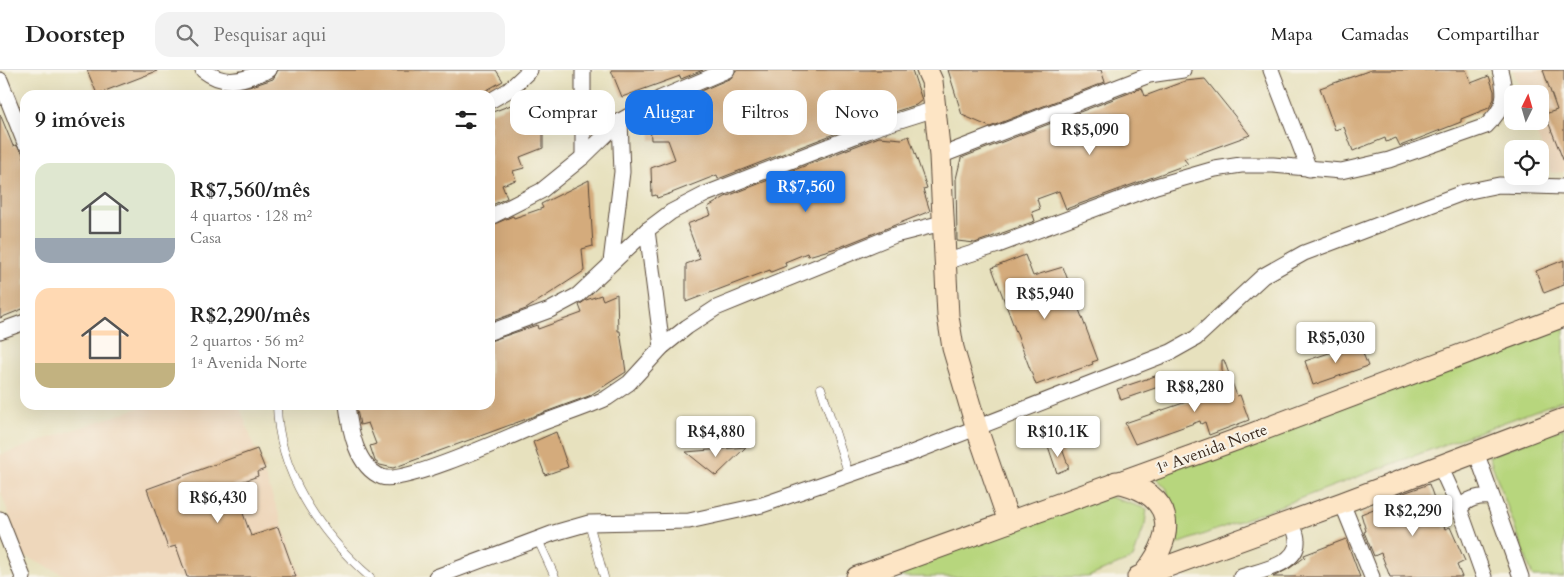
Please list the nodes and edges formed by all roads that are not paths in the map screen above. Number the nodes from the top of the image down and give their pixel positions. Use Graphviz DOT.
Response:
graph roads {
  1 [pos="4,70"];
  2 [pos="203,70"];
  3 [pos="270,70"];
  4 [pos="530,70"];
  5 [pos="583,70"];
  6 [pos="727,70"];
  7 [pos="928,70"];
  8 [pos="1183,70"];
  9 [pos="1271,70"];
  10 [pos="1500,70"];
  11 [pos="0,74"];
  12 [pos="0,80"];
  13 [pos="495,98"];
  14 [pos="935,108"];
  15 [pos="620,121"];
  16 [pos="20,130"];
  17 [pos="940,156"];
  18 [pos="582,157"];
  19 [pos="1309,169"];
  20 [pos="1564,188"];
  21 [pos="495,214"];
  22 [pos="942,223"];
  23 [pos="647,230"];
  24 [pos="611,262"];
  25 [pos="945,262"];
  26 [pos="1564,316"];
  27 [pos="20,324"];
  28 [pos="495,330"];
  29 [pos="0,331"];
  30 [pos="662,347"];
  31 [pos="821,388"];
  32 [pos="277,410"];
  33 [pos="348,410"];
  34 [pos="1564,419"];
  35 [pos="977,429"];
  36 [pos="1476,452"];
  37 [pos="1440,466"];
  38 [pos="849,474"];
  39 [pos="1116,482"];
  40 [pos="1491,497"];
  41 [pos="1342,503"];
  42 [pos="1460,510"];
  43 [pos="0,519"];
  44 [pos="1292,521"];
  45 [pos="1009,522"];
  46 [pos="589,524"];
  47 [pos="538,540"];
  48 [pos="1141,576"];
  49 [pos="23,577"];
  50 [pos="370,577"];
  51 [pos="436,577"];
  52 [pos="555,577"];
  53 [pos="604,577"];
  54 [pos="857,577"];
  55 [pos="1241,577"];
  56 [pos="1372,577"];
  57 [pos="1484,577"];
  58 [pos="1521,577"];
  1 -- 11 [label="street"];
  2 -- 3 [label="street"];
  4 -- 13 [label="street"];
  5 -- 18 [label="street"];
  6 -- 15 [label="street"];
  7 -- 14 [label="main road"];
  8 -- 17 [label="street"];
  9 -- 19 [label="street"];
  10 -- 19 [label="street"];
  12 -- 16 [label="street"];
  14 -- 17 [label="main road"];
  14 -- 23 [label="street"];
  15 -- 18 [label="street"];
  15 -- 24 [label="street"];
  17 -- 22 [label="main road"];
  18 -- 21 [label="street"];
  19 -- 25 [label="street"];
  20 -- 35 [label="street"];
  22 -- 25 [label="main road"];
  22 -- 30 [label="street"];
  23 -- 24 [label="street"];
  23 -- 30 [label="street"];
  24 -- 28 [label="street"];
  25 -- 35 [label="main road"];
  26 -- 39 [label="main road, 1ᵃ Avenida Norte"];
  27 -- 29 [label="street"];
  30 -- 33 [label="street"];
  31 -- 38 [label="lane"];
  32 -- 50 [label="lane"];
  34 -- 36 [label="main road"];
  35 -- 38 [label="street"];
  35 -- 45 [label="main road"];
  36 -- 37 [label="main road"];
  36 -- 40 [label="street"];
  37 -- 41 [label="main road"];
  37 -- 42 [label="street"];
  38 -- 46 [label="street"];
  39 -- 45 [label="main road, 1ᵃ Avenida Norte"];
  39 -- 48 [label="main road"];
  40 -- 42 [label="street"];
  40 -- 58 [label="street"];
  41 -- 44 [label="main road"];
  41 -- 56 [label="street"];
  42 -- 57 [label="street"];
  43 -- 49 [label="street"];
  44 -- 48 [label="main road"];
  44 -- 55 [label="street"];
  45 -- 54 [label="main road, 1ᵃ Avenida Norte"];
  46 -- 47 [label="street"];
  46 -- 53 [label="lane"];
  47 -- 51 [label="street"];
  47 -- 52 [label="lane"];
}
